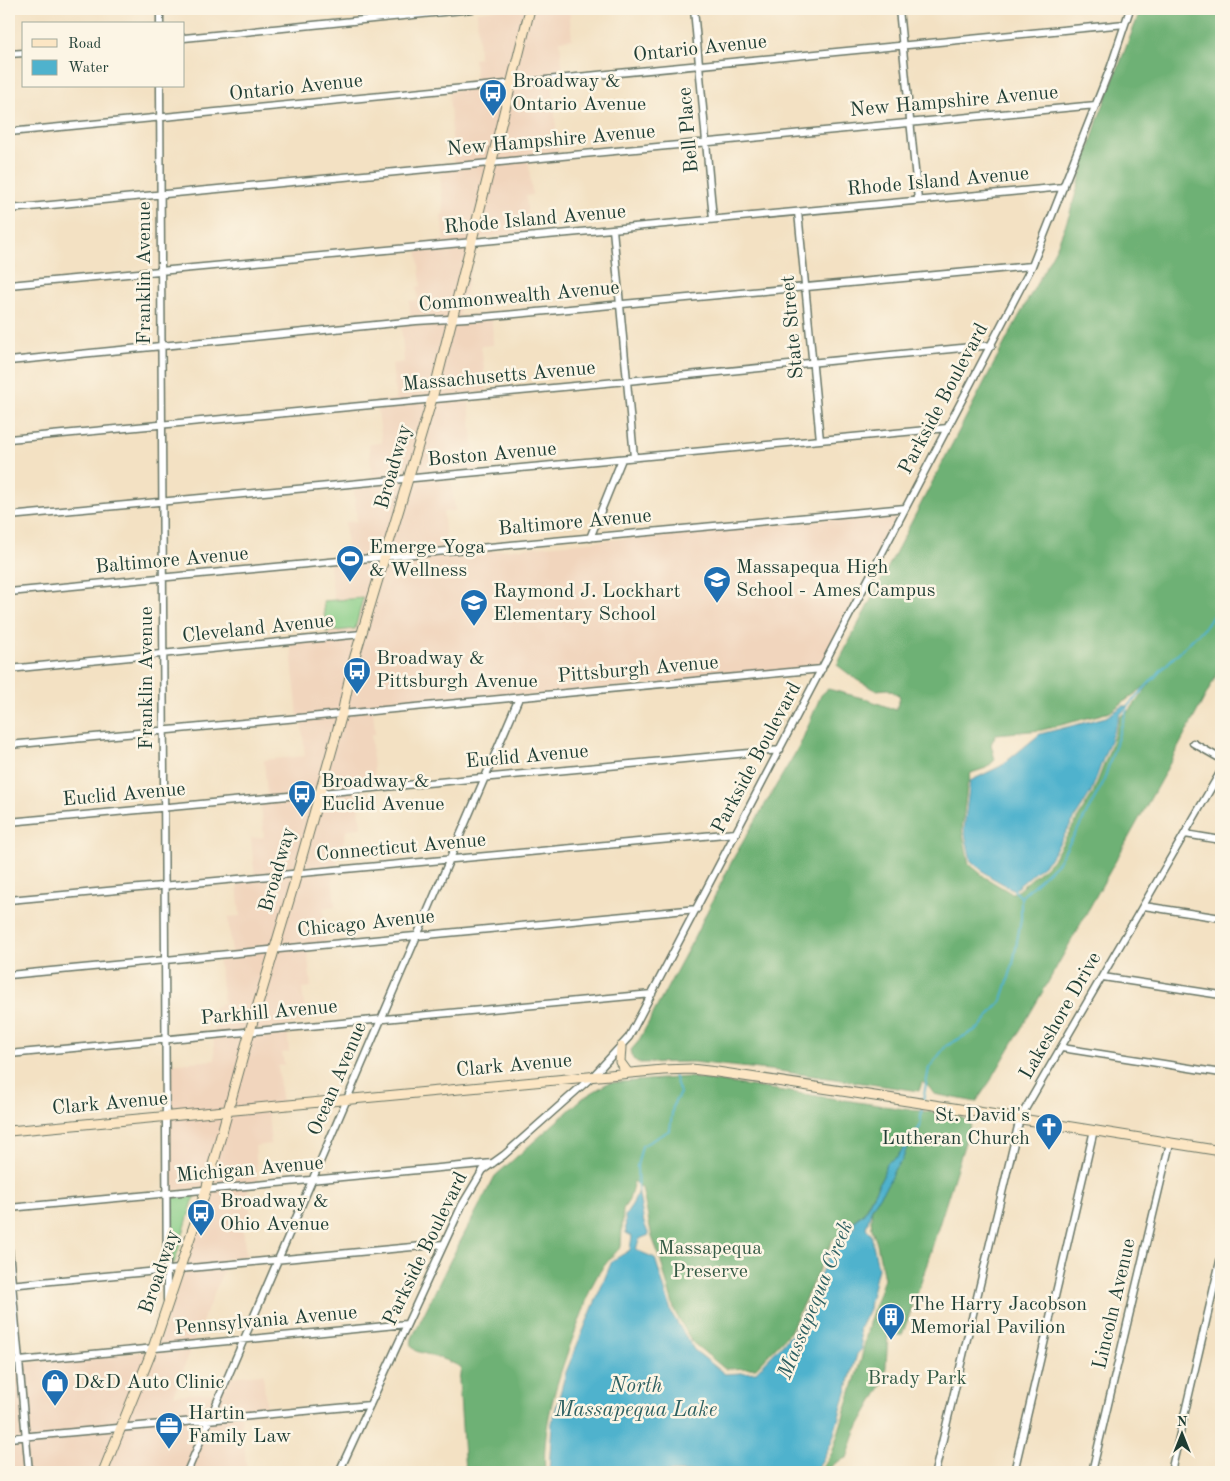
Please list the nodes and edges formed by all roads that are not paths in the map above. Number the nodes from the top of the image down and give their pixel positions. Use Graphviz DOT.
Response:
graph roads {
  1 [pos="160,9"];
  2 [pos="473,9"];
  3 [pos="530,9"];
  4 [pos="694,9"];
  5 [pos="899,9"];
  6 [pos="1130,9"];
  7 [pos="160,22"];
  8 [pos="1125,24"];
  9 [pos="185,38"];
  10 [pos="903,46"];
  11 [pos="22,53"];
  12 [pos="9,54"];
  13 [pos="699,66"];
  14 [pos="512,84"];
  15 [pos="160,88"];
  16 [pos="1096,105"];
  17 [pos="160,118"];
  18 [pos="910,123"];
  19 [pos="9,132"];
  20 [pos="706,142"];
  21 [pos="492,163"];
  22 [pos="1064,187"];
  23 [pos="161,195"];
  24 [pos="918,200"];
  25 [pos="9,209"];
  26 [pos="798,212"];
  27 [pos="713,219"];
  28 [pos="613,228"];
  29 [pos="471,242"];
  30 [pos="1032,266"];
  31 [pos="161,270"];
  32 [pos="9,285"];
  33 [pos="805,287"];
  34 [pos="619,304"];
  35 [pos="453,319"];
  36 [pos="992,345"];
  37 [pos="161,347"];
  38 [pos="9,361"];
  39 [pos="812,362"];
  40 [pos="627,381"];
  41 [pos="432,399"];
  42 [pos="162,424"];
  43 [pos="948,428"];
  44 [pos="9,438"];
  45 [pos="820,440"];
  46 [pos="634,457"];
  47 [pos="622,458"];
  48 [pos="410,479"];
  49 [pos="163,501"];
  50 [pos="905,508"];
  51 [pos="9,516"];
  52 [pos="590,538"];
  53 [pos="386,558"];
  54 [pos="163,578"];
  55 [pos="9,592"];
  56 [pos="362,634"];
  57 [pos="164,655"];
  58 [pos="9,669"];
  59 [pos="822,669"];
  60 [pos="519,698"];
  61 [pos="342,714"];
  62 [pos="164,731"];
  63 [pos="1193,743"];
  64 [pos="9,746"];
  65 [pos="780,750"];
  66 [pos="1221,759"];
  67 [pos="1221,771"];
  68 [pos="485,778"];
  69 [pos="318,793"];
  70 [pos="165,808"];
  71 [pos="9,822"];
  72 [pos="736,833"];
  73 [pos="1185,834"];
  74 [pos="1221,840"];
  75 [pos="450,859"];
  76 [pos="297,874"];
  77 [pos="165,886"];
  78 [pos="9,900"];
  79 [pos="1144,906"];
  80 [pos="697,909"];
  81 [pos="1221,918"];
  82 [pos="416,936"];
  83 [pos="273,951"];
  84 [pos="165,960"];
  85 [pos="9,975"];
  86 [pos="1103,977"];
  87 [pos="652,994"];
  88 [pos="1221,995"];
  89 [pos="381,1019"];
  90 [pos="250,1031"];
  91 [pos="166,1039"];
  92 [pos="621,1047"];
  93 [pos="1062,1048"];
  94 [pos="9,1054"];
  95 [pos="628,1073"];
  96 [pos="1221,1073"];
  97 [pos="593,1076"];
  98 [pos="347,1100"];
  99 [pos="228,1110"];
  100 [pos="166,1116"];
  101 [pos="1020,1118"];
  102 [pos="1094,1130"];
  103 [pos="9,1131"];
  104 [pos="1170,1143"];
  105 [pos="1221,1151"];
  106 [pos="495,1162"];
  107 [pos="312,1181"];
  108 [pos="206,1190"];
  109 [pos="167,1193"];
  110 [pos="9,1208"];
  111 [pos="444,1244"];
  112 [pos="9,1250"];
  113 [pos="1221,1258"];
  114 [pos="278,1259"];
  115 [pos="180,1269"];
  116 [pos="168,1270"];
  117 [pos="10,1284"];
  118 [pos="167,1306"];
  119 [pos="407,1324"];
  120 [pos="244,1341"];
  121 [pos="153,1348"];
  122 [pos="19,1361"];
  123 [pos="9,1362"];
  124 [pos="370,1405"];
  125 [pos="210,1421"];
  126 [pos="121,1428"];
  127 [pos="26,1437"];
  128 [pos="9,1438"];
  129 [pos="29,1472"];
  130 [pos="103,1472"];
  131 [pos="188,1472"];
  132 [pos="339,1472"];
  133 [pos="935,1472"];
  134 [pos="1014,1472"];
  135 [pos="1092,1472"];
  136 [pos="1171,1472"];
  1 -- 7 [label="street"];
  2 -- 9 [label="street"];
  3 -- 14 [label="main road, Broadway"];
  4 -- 13 [label="street, Bell Place"];
  5 -- 10 [label="street"];
  6 -- 8 [label="street, Parkside Boulevard"];
  8 -- 10 [label="street, Ontario Avenue"];
  8 -- 16 [label="street, Parkside Boulevard"];
  10 -- 13 [label="street, Ontario Avenue"];
  10 -- 18 [label="street"];
  11 -- 12 [label="street"];
  13 -- 14 [label="street, Ontario Avenue"];
  13 -- 20 [label="street, Bell Place"];
  14 -- 17 [label="street, Ontario Avenue"];
  14 -- 21 [label="main road, Broadway"];
  15 -- 17 [label="street, Franklin Avenue"];
  16 -- 18 [label="street, New Hampshire Avenue"];
  16 -- 22 [label="street, Parkside Boulevard"];
  17 -- 19 [label="street, Ontario Avenue"];
  17 -- 23 [label="street, Franklin Avenue"];
  18 -- 20 [label="street, New Hampshire Avenue"];
  18 -- 24 [label="street"];
  20 -- 21 [label="street, New Hampshire Avenue"];
  20 -- 27 [label="street, Bell Place"];
  21 -- 23 [label="street, New Hampshire Avenue"];
  21 -- 29 [label="main road, Broadway"];
  22 -- 24 [label="street, Rhode Island Avenue"];
  22 -- 30 [label="street, Parkside Boulevard"];
  23 -- 25 [label="street, New Hampshire Avenue"];
  23 -- 31 [label="street, Franklin Avenue"];
  24 -- 26 [label="street, Rhode Island Avenue"];
  26 -- 27 [label="street, Rhode Island Avenue"];
  26 -- 33 [label="street, State Street"];
  27 -- 28 [label="street, Rhode Island Avenue"];
  28 -- 29 [label="street, Rhode Island Avenue"];
  28 -- 34 [label="street"];
  29 -- 31 [label="street, Rhode Island Avenue"];
  29 -- 35 [label="main road, Broadway"];
  30 -- 33 [label="street, Commonwealth Avenue"];
  30 -- 36 [label="street, Parkside Boulevard"];
  31 -- 32 [label="street, Rhode Island Avenue"];
  31 -- 37 [label="street, Franklin Avenue"];
  33 -- 34 [label="street, Commonwealth Avenue"];
  33 -- 39 [label="street, State Street"];
  34 -- 35 [label="street, Commonwealth Avenue"];
  34 -- 40 [label="street"];
  35 -- 37 [label="street, Commonwealth Avenue"];
  35 -- 41 [label="main road, Broadway"];
  36 -- 39 [label="street, Massachusetts Avenue"];
  36 -- 43 [label="street, Parkside Boulevard"];
  37 -- 38 [label="street, Commonwealth Avenue"];
  37 -- 42 [label="street, Franklin Avenue"];
  39 -- 40 [label="street, Massachusetts Avenue"];
  39 -- 45 [label="street, State Street"];
  40 -- 41 [label="street, Massachusetts Avenue"];
  40 -- 46 [label="street"];
  41 -- 42 [label="street, Massachusetts Avenue"];
  41 -- 48 [label="main road, Broadway"];
  42 -- 44 [label="street, Massachusetts Avenue"];
  42 -- 49 [label="street, Franklin Avenue"];
  43 -- 45 [label="street, Boston Avenue"];
  43 -- 50 [label="street, Parkside Boulevard"];
  45 -- 46 [label="street, Boston Avenue"];
  46 -- 47 [label="street, Boston Avenue"];
  47 -- 48 [label="street, Boston Avenue"];
  47 -- 52 [label="street"];
  48 -- 49 [label="street, Boston Avenue"];
  48 -- 53 [label="main road, Broadway"];
  49 -- 51 [label="street, Boston Avenue"];
  49 -- 54 [label="street, Franklin Avenue"];
  50 -- 52 [label="street, Baltimore Avenue"];
  50 -- 59 [label="street, Parkside Boulevard"];
  52 -- 53 [label="street, Baltimore Avenue"];
  53 -- 54 [label="street, Baltimore Avenue"];
  53 -- 56 [label="main road, Broadway"];
  54 -- 55 [label="street, Baltimore Avenue"];
  54 -- 57 [label="street, Franklin Avenue"];
  56 -- 57 [label="street, Cleveland Avenue"];
  56 -- 61 [label="main road, Broadway"];
  57 -- 58 [label="street, Cleveland Avenue"];
  57 -- 62 [label="street, Franklin Avenue"];
  59 -- 60 [label="street, Pittsburgh Avenue"];
  59 -- 65 [label="street, Parkside Boulevard"];
  60 -- 61 [label="street, Pittsburgh Avenue"];
  60 -- 68 [label="street, Ocean Avenue"];
  61 -- 62 [label="street, Pittsburgh Avenue"];
  61 -- 69 [label="main road, Broadway"];
  62 -- 64 [label="street, Pittsburgh Avenue"];
  62 -- 70 [label="street, Franklin Avenue"];
  63 -- 66 [label="street"];
  65 -- 68 [label="street, Euclid Avenue"];
  65 -- 72 [label="street, Parkside Boulevard"];
  67 -- 73 [label="street, Lakeshore Drive"];
  68 -- 69 [label="street, Euclid Avenue"];
  68 -- 75 [label="street, Ocean Avenue"];
  69 -- 70 [label="street, Euclid Avenue"];
  69 -- 76 [label="main road, Broadway"];
  70 -- 71 [label="street, Euclid Avenue"];
  70 -- 77 [label="street, Franklin Avenue"];
  72 -- 75 [label="street, Connecticut Avenue"];
  72 -- 80 [label="street, Parkside Boulevard"];
  73 -- 74 [label="street"];
  73 -- 79 [label="street, Lakeshore Drive"];
  75 -- 76 [label="street, Connecticut Avenue"];
  75 -- 82 [label="street, Ocean Avenue"];
  76 -- 77 [label="street, Connecticut Avenue"];
  76 -- 83 [label="main road, Broadway"];
  77 -- 78 [label="street, Connecticut Avenue"];
  77 -- 84 [label="street, Franklin Avenue"];
  79 -- 81 [label="street"];
  79 -- 86 [label="street, Lakeshore Drive"];
  80 -- 82 [label="street, Chicago Avenue"];
  80 -- 87 [label="street, Parkside Boulevard"];
  82 -- 83 [label="street, Chicago Avenue"];
  82 -- 89 [label="street, Ocean Avenue"];
  83 -- 84 [label="street, Chicago Avenue"];
  83 -- 90 [label="main road, Broadway"];
  84 -- 85 [label="street, Chicago Avenue"];
  84 -- 91 [label="street, Franklin Avenue"];
  86 -- 88 [label="street"];
  86 -- 93 [label="street, Lakeshore Drive"];
  87 -- 89 [label="street, Parkhill Avenue"];
  87 -- 92 [label="street, Parkside Boulevard"];
  89 -- 90 [label="street, Parkhill Avenue"];
  89 -- 98 [label="street, Ocean Avenue"];
  90 -- 91 [label="street, Parkhill Avenue"];
  90 -- 99 [label="main road, Broadway"];
  91 -- 94 [label="street, Parkhill Avenue"];
  91 -- 100 [label="street, Franklin Avenue"];
  92 -- 95 [label="main road"];
  92 -- 97 [label="street, Parkside Boulevard"];
  93 -- 96 [label="street"];
  93 -- 101 [label="street, Lakeshore Drive"];
  95 -- 97 [label="main road, Clark Avenue"];
  95 -- 101 [label="main road, Clark Avenue"];
  97 -- 98 [label="main road, Clark Avenue"];
  97 -- 106 [label="street, Parkside Boulevard"];
  98 -- 99 [label="main road, Clark Avenue"];
  98 -- 107 [label="street, Ocean Avenue"];
  99 -- 100 [label="main road, Clark Avenue"];
  99 -- 108 [label="main road, Broadway"];
  100 -- 103 [label="main road, Clark Avenue"];
  100 -- 109 [label="street, Franklin Avenue"];
  101 -- 102 [label="main road, Clark Avenue"];
  101 -- 133 [label="street, Lakeshore Drive"];
  102 -- 104 [label="main road, Clark Avenue"];
  102 -- 134 [label="street"];
  104 -- 105 [label="main road, Clark Avenue"];
  104 -- 135 [label="street, Lincoln Avenue"];
  106 -- 107 [label="street, Michigan Avenue"];
  106 -- 111 [label="street, Parkside Boulevard"];
  107 -- 108 [label="street, Michigan Avenue"];
  107 -- 114 [label="street, Ocean Avenue"];
  108 -- 109 [label="street, Michigan Avenue"];
  108 -- 115 [label="main road, Broadway"];
  109 -- 110 [label="street, Michigan Avenue"];
  109 -- 116 [label="street, Franklin Avenue"];
  111 -- 114 [label="street"];
  111 -- 119 [label="street, Parkside Boulevard"];
  112 -- 117 [label="street"];
  113 -- 136 [label="street"];
  114 -- 115 [label="street"];
  114 -- 120 [label="street, Ocean Avenue"];
  115 -- 116 [label="street"];
  115 -- 118 [label="main road, Broadway"];
  116 -- 117 [label="street"];
  116 -- 118 [label="street, Franklin Avenue"];
  117 -- 122 [label="street"];
  118 -- 121 [label="main road, Broadway"];
  119 -- 120 [label="street, Pennsylvania Avenue"];
  119 -- 124 [label="street, Parkside Boulevard"];
  120 -- 121 [label="street, Pennsylvania Avenue"];
  120 -- 125 [label="street, Ocean Avenue"];
  121 -- 122 [label="street, Pennsylvania Avenue"];
  121 -- 126 [label="main road, Broadway"];
  122 -- 123 [label="street, Pennsylvania Avenue"];
  122 -- 127 [label="street"];
  124 -- 125 [label="street"];
  124 -- 132 [label="street, Parkside Boulevard"];
  125 -- 126 [label="street"];
  125 -- 131 [label="street, Ocean Avenue"];
  126 -- 127 [label="street"];
  126 -- 130 [label="main road, Broadway"];
  127 -- 128 [label="street"];
  127 -- 129 [label="street"];
}
